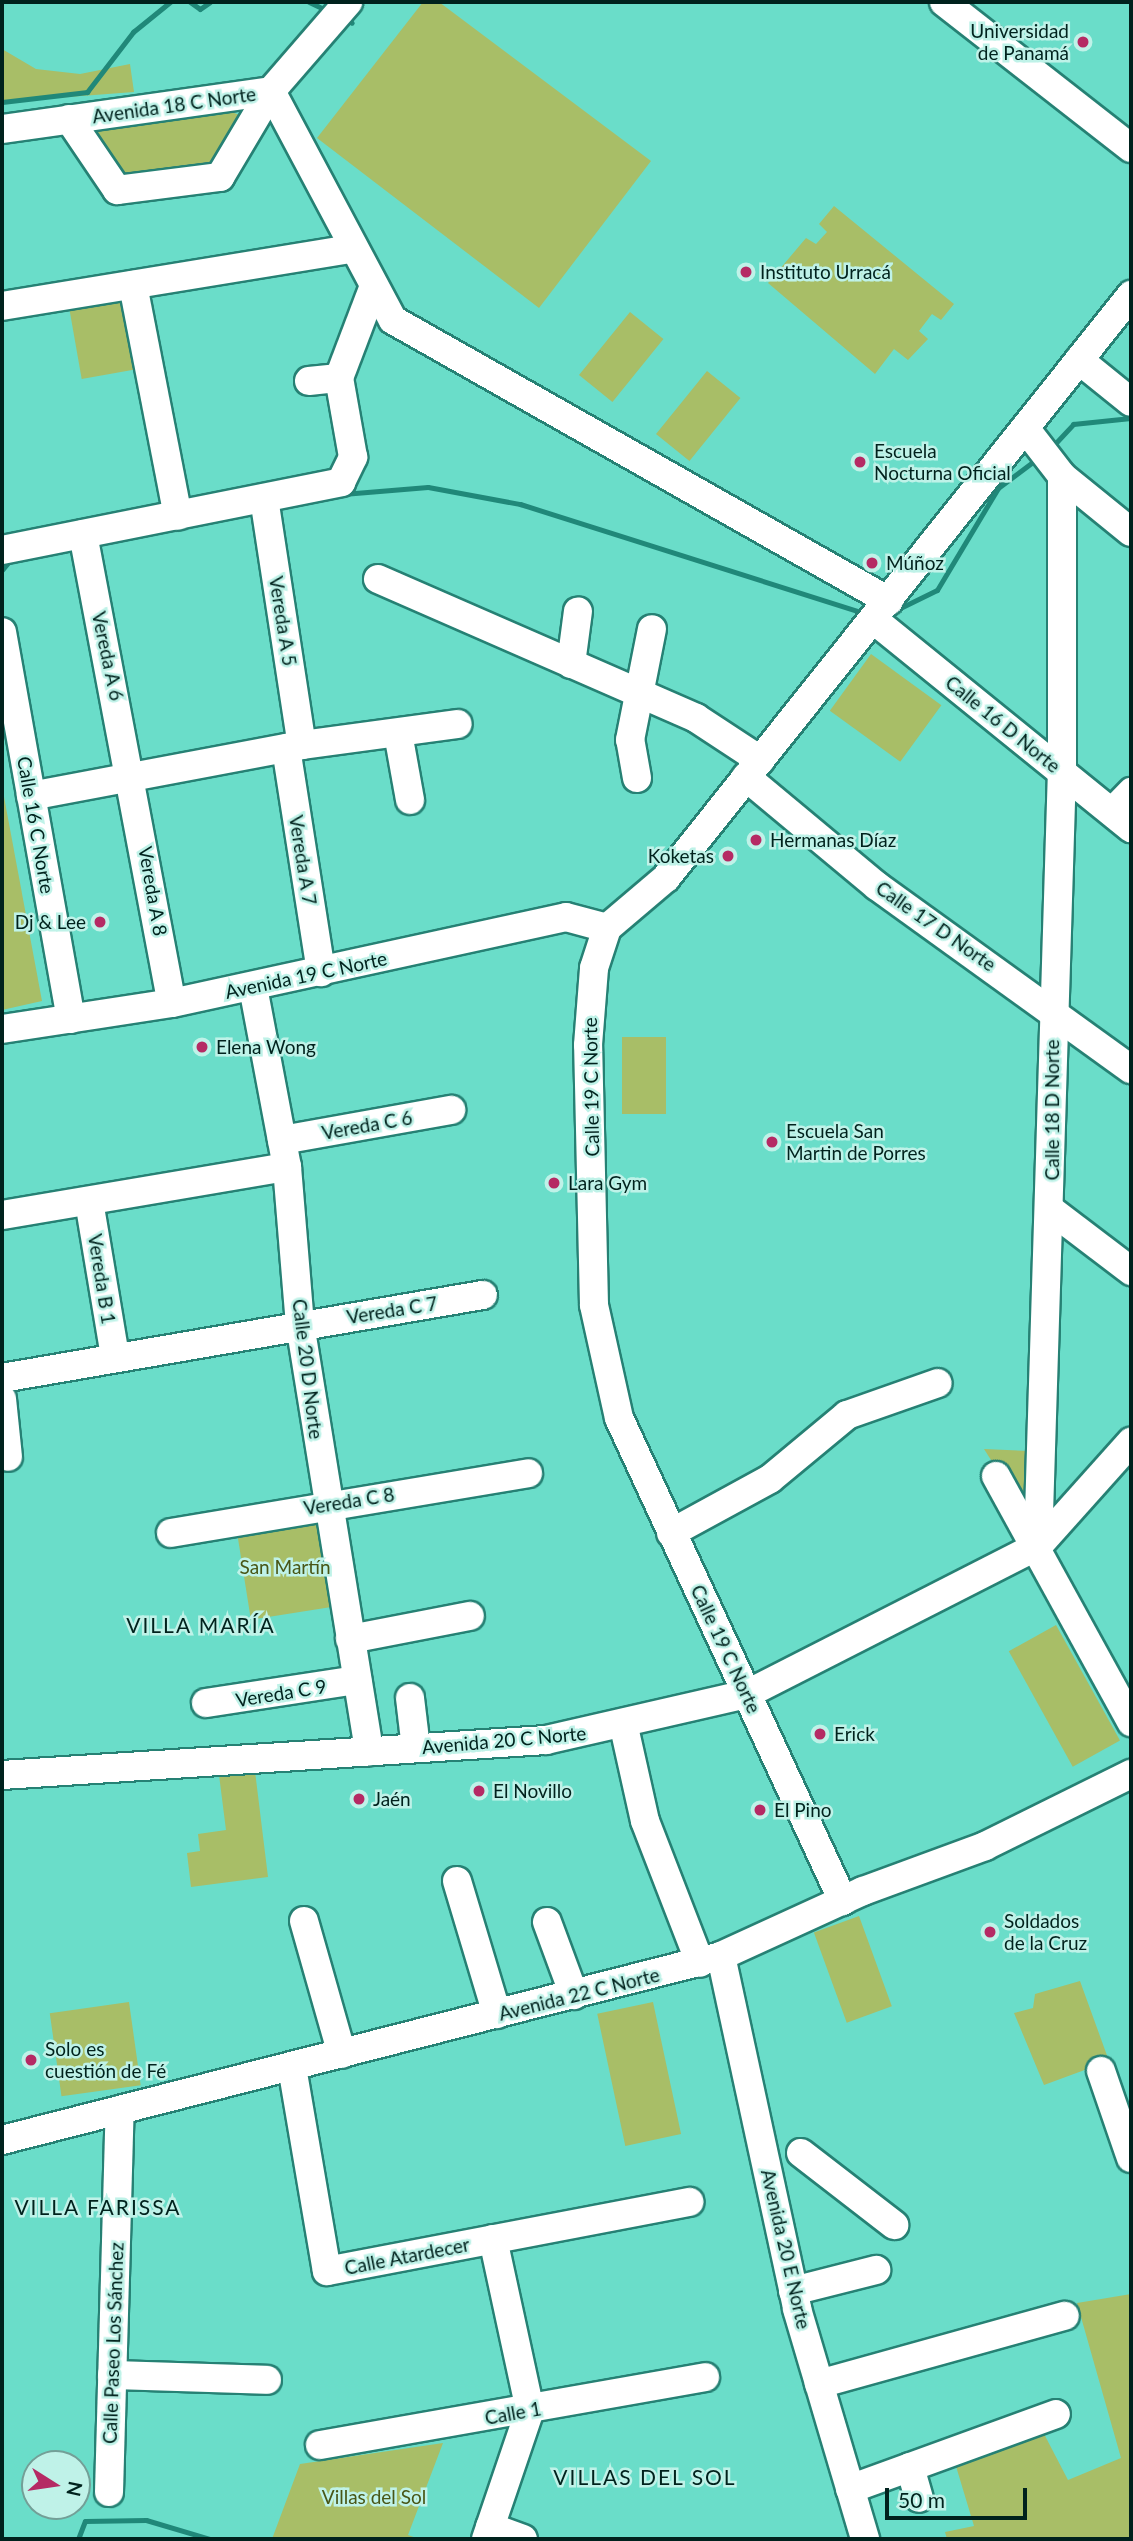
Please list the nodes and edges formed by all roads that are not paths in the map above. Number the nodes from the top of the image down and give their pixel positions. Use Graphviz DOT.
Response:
graph roads {
  1 [pos="348,2"];
  2 [pos="944,2"];
  3 [pos="271,91"];
  4 [pos="69,119"];
  5 [pos="2,129"];
  6 [pos="1131,148"];
  7 [pos="350,248"];
  8 [pos="133,285"];
  9 [pos="374,286"];
  10 [pos="1131,295"];
  11 [pos="2,306"];
  12 [pos="1079,360"];
  13 [pos="339,378"];
  14 [pos="309,381"];
  15 [pos="1131,402"];
  16 [pos="1025,428"];
  17 [pos="1062,476"];
  18 [pos="266,506"];
  19 [pos="178,516"];
  20 [pos="1131,532"];
  21 [pos="85,542"];
  22 [pos="2,550"];
  23 [pos="378,579"];
  24 [pos="578,611"];
  25 [pos="882,611"];
  26 [pos="652,629"];
  27 [pos="2,632"];
  28 [pos="571,664"];
  29 [pos="640,694"];
  30 [pos="458,724"];
  31 [pos="398,733"];
  32 [pos="294,746"];
  33 [pos="753,768"];
  34 [pos="1062,771"];
  35 [pos="637,778"];
  36 [pos="133,779"];
  37 [pos="1131,792"];
  38 [pos="31,796"];
  39 [pos="410,800"];
  40 [pos="1122,820"];
  41 [pos="607,928"];
  42 [pos="321,972"];
  43 [pos="253,986"];
  44 [pos="172,1003"];
  45 [pos="1053,1007"];
  46 [pos="71,1018"];
  47 [pos="2,1029"];
  48 [pos="1131,1069"];
  49 [pos="451,1110"];
  50 [pos="282,1140"];
  51 [pos="287,1167"];
  52 [pos="89,1201"];
  53 [pos="1051,1210"];
  54 [pos="2,1215"];
  55 [pos="1131,1271"];
  56 [pos="483,1295"];
  57 [pos="300,1324"];
  58 [pos="115,1357"];
  59 [pos="2,1378"];
  60 [pos="939,1383"];
  61 [pos="2,1399"];
  62 [pos="1131,1442"];
  63 [pos="8,1457"];
  64 [pos="528,1473"];
  65 [pos="996,1476"];
  66 [pos="326,1504"];
  67 [pos="171,1533"];
  68 [pos="671,1534"];
  69 [pos="1038,1546"];
  70 [pos="470,1616"];
  71 [pos="350,1639"];
  72 [pos="357,1680"];
  73 [pos="747,1694"];
  74 [pos="410,1698"];
  75 [pos="206,1703"];
  76 [pos="1131,1722"];
  77 [pos="624,1727"];
  78 [pos="416,1748"];
  79 [pos="369,1751"];
  80 [pos="1131,1774"];
  81 [pos="2,1775"];
  82 [pos="457,1881"];
  83 [pos="843,1901"];
  84 [pos="304,1921"];
  85 [pos="547,1922"];
  86 [pos="711,1959"];
  87 [pos="574,1995"];
  88 [pos="497,2014"];
  89 [pos="342,2054"];
  90 [pos="292,2067"];
  91 [pos="1101,2071"];
  92 [pos="120,2110"];
  93 [pos="2,2140"];
  94 [pos="800,2153"];
  95 [pos="1131,2158"];
  96 [pos="690,2202"];
  97 [pos="894,2225"];
  98 [pos="493,2239"];
  99 [pos="876,2270"];
  100 [pos="793,2291"];
  101 [pos="1065,2316"];
  102 [pos="112,2375"];
  103 [pos="705,2377"];
  104 [pos="267,2380"];
  105 [pos="819,2384"];
  106 [pos="530,2410"];
  107 [pos="1056,2414"];
  108 [pos="320,2445"];
  109 [pos="910,2467"];
  110 [pos="850,2489"];
  111 [pos="109,2492"];
  112 [pos="919,2498"];
  113 [pos="488,2533"];
  114 [pos="523,2539"];
  115 [pos="865,2539"];
  1 -- 3 [label="street, Avenida 18 C Norte"];
  2 -- 6 [label="street"];
  3 -- 4 [label="street, Avenida 18 C Norte"];
  3 -- 4 [label="street"];
  3 -- 7 [label="street, Calle 16 D Norte"];
  4 -- 5 [label="street, Avenida 18 C Norte"];
  7 -- 8 [label="street"];
  7 -- 9 [label="street, Calle 16 D Norte"];
  8 -- 11 [label="street"];
  8 -- 19 [label="street"];
  9 -- 13 [label="street"];
  9 -- 25 [label="street, Calle 16 D Norte"];
  10 -- 12 [label="street"];
  12 -- 15 [label="street"];
  12 -- 16 [label="street"];
  13 -- 14 [label="street"];
  13 -- 18 [label="street"];
  16 -- 17 [label="street"];
  16 -- 25 [label="street"];
  17 -- 20 [label="street"];
  17 -- 34 [label="street, Calle 18 D Norte"];
  18 -- 19 [label="street"];
  18 -- 32 [label="street, Vereda A 5"];
  19 -- 21 [label="street"];
  21 -- 22 [label="street"];
  21 -- 36 [label="street, Vereda A 6"];
  23 -- 28 [label="street, Calle 17 D Norte"];
  24 -- 28 [label="street"];
  25 -- 33 [label="street"];
  25 -- 34 [label="street, Calle 16 D Norte"];
  26 -- 29 [label="street"];
  27 -- 38 [label="street, Calle 16 C Norte"];
  28 -- 29 [label="street, Calle 17 D Norte"];
  29 -- 33 [label="street, Calle 17 D Norte"];
  29 -- 35 [label="street"];
  30 -- 31 [label="street"];
  31 -- 32 [label="street"];
  31 -- 39 [label="street"];
  32 -- 36 [label="street"];
  32 -- 42 [label="street, Vereda A 7"];
  33 -- 41 [label="street"];
  33 -- 45 [label="street, Calle 17 D Norte"];
  34 -- 40 [label="street, Calle 16 D Norte"];
  34 -- 45 [label="street, Calle 18 D Norte"];
  36 -- 38 [label="street"];
  36 -- 44 [label="street, Vereda A 8"];
  37 -- 40 [label="street"];
  38 -- 46 [label="street, Calle 16 C Norte"];
  41 -- 42 [label="street, Avenida 19 C Norte"];
  41 -- 68 [label="street, Calle 19 C Norte"];
  42 -- 43 [label="street, Avenida 19 C Norte"];
  43 -- 44 [label="street, Avenida 19 C Norte"];
  43 -- 50 [label="street, Calle 20 D Norte"];
  44 -- 46 [label="street, Avenida 19 C Norte"];
  45 -- 48 [label="street, Calle 17 D Norte"];
  45 -- 53 [label="street, Calle 18 D Norte"];
  46 -- 47 [label="street, Avenida 19 C Norte"];
  49 -- 50 [label="street, Vereda C 6"];
  50 -- 51 [label="street, Calle 20 D Norte"];
  51 -- 52 [label="street"];
  51 -- 57 [label="street, Calle 20 D Norte"];
  52 -- 54 [label="street"];
  52 -- 58 [label="street, Vereda B 1"];
  53 -- 55 [label="street"];
  53 -- 69 [label="street, Calle 18 D Norte"];
  56 -- 57 [label="street, Vereda C 7"];
  57 -- 58 [label="street, Vereda C 7"];
  57 -- 66 [label="street, Calle 20 D Norte"];
  58 -- 59 [label="street, Vereda C 7"];
  60 -- 68 [label="street"];
  61 -- 63 [label="street"];
  62 -- 69 [label="street, Avenida 20 C Norte"];
  64 -- 66 [label="street, Vereda C 8"];
  65 -- 69 [label="street"];
  66 -- 67 [label="street, Vereda C 8"];
  66 -- 71 [label="street, Calle 20 D Norte"];
  68 -- 73 [label="street, Calle 19 C Norte"];
  69 -- 73 [label="street, Avenida 20 C Norte"];
  69 -- 76 [label="street"];
  70 -- 71 [label="street"];
  71 -- 72 [label="street, Calle 20 D Norte"];
  72 -- 75 [label="street, Vereda C 9"];
  72 -- 79 [label="street, Calle 20 D Norte"];
  73 -- 77 [label="street, Avenida 20 C Norte"];
  73 -- 83 [label="street, Calle 19 C Norte"];
  74 -- 78 [label="street"];
  77 -- 78 [label="street, Avenida 20 C Norte"];
  77 -- 86 [label="street, Avenida 20 E Norte"];
  78 -- 79 [label="street, Avenida 20 C Norte"];
  79 -- 81 [label="street, Avenida 20 C Norte"];
  80 -- 83 [label="street, Avenida 22 C Norte"];
  82 -- 88 [label="street"];
  83 -- 86 [label="street, Avenida 22 C Norte"];
  84 -- 89 [label="street"];
  85 -- 87 [label="street"];
  86 -- 87 [label="street, Avenida 22 C Norte"];
  86 -- 100 [label="street, Avenida 20 E Norte"];
  87 -- 88 [label="street, Avenida 22 C Norte"];
  88 -- 89 [label="street, Avenida 22 C Norte"];
  89 -- 90 [label="street, Avenida 22 C Norte"];
  90 -- 92 [label="street, Avenida 22 C Norte"];
  90 -- 98 [label="street, Calle Atardecer"];
  91 -- 95 [label="street"];
  92 -- 93 [label="street, Avenida 22 C Norte"];
  92 -- 102 [label="street, Calle Paseo Los Sánchez"];
  94 -- 97 [label="street"];
  96 -- 98 [label="street, Calle Atardecer"];
  98 -- 106 [label="street"];
  99 -- 100 [label="street"];
  100 -- 105 [label="street, Avenida 20 E Norte"];
  101 -- 105 [label="street"];
  102 -- 104 [label="street"];
  102 -- 111 [label="street, Calle Paseo Los Sánchez"];
  103 -- 106 [label="street, Calle 1"];
  105 -- 110 [label="street, Avenida 20 E Norte"];
  106 -- 108 [label="street, Calle 1"];
  106 -- 113 [label="street"];
  107 -- 109 [label="street"];
  109 -- 110 [label="street"];
  109 -- 112 [label="street"];
  110 -- 115 [label="street, Avenida 20 E Norte"];
  113 -- 114 [label="street"];
}
